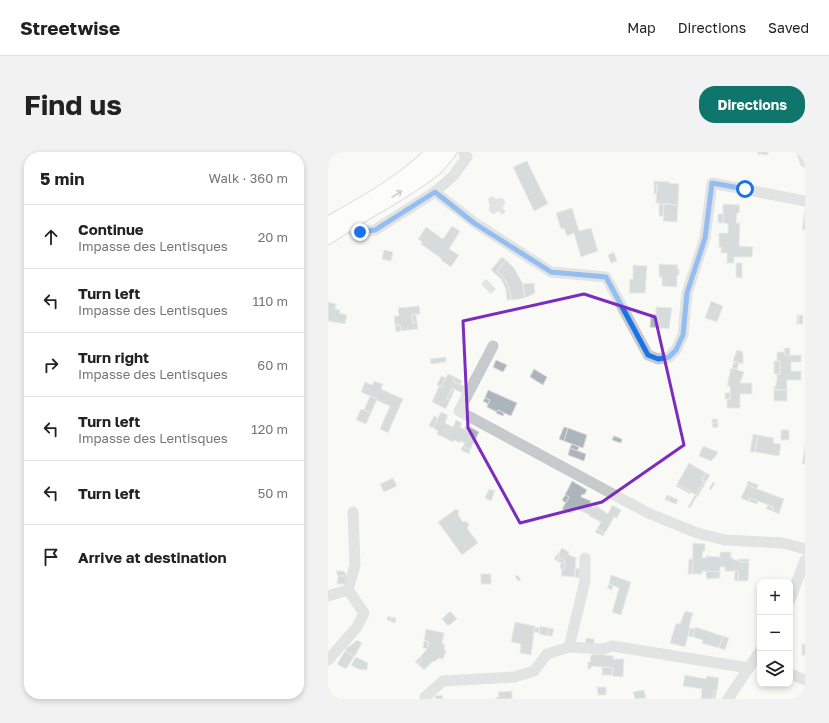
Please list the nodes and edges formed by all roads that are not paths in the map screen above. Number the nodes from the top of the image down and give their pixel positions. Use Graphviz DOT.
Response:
graph roads {
  1 [pos="433,152"];
  2 [pos="442,152"];
  3 [pos="449,152"];
  4 [pos="463,152"];
  5 [pos="802,152"];
  6 [pos="805,162"];
  7 [pos="420,165"];
  8 [pos="435,192"];
  9 [pos="805,201"];
  10 [pos="328,224"];
  11 [pos="342,227"];
  12 [pos="328,237"];
  13 [pos="493,346"];
  14 [pos="353,512"];
  15 [pos="805,549"];
  16 [pos="585,558"];
  17 [pos="805,560"];
  18 [pos="348,590"];
  19 [pos="793,592"];
  20 [pos="328,596"];
  21 [pos="569,647"];
  22 [pos="328,660"];
  23 [pos="754,664"];
  24 [pos="793,675"];
  25 [pos="805,680"];
  26 [pos="425,697"];
  27 [pos="728,699"];
  1 -- 7 [label="main road"];
  2 -- 7 [label="street"];
  11 -- 3 [label="main road, one-way"];
  4 -- 8 [label="street"];
  5 -- 6 [label="street"];
  7 -- 10 [label="main road"];
  8 -- 9 [label="street"];
  8 -- 11 [label="street"];
  11 -- 12 [label="main road"];
  13 -- 15 [label="street"];
  14 -- 18 [label="street"];
  16 -- 21 [label="street"];
  17 -- 19 [label="street"];
  18 -- 20 [label="street"];
  18 -- 22 [label="street"];
  21 -- 23 [label="street"];
  21 -- 26 [label="street"];
  23 -- 27 [label="street"];
  24 -- 25 [label="street"];
}
